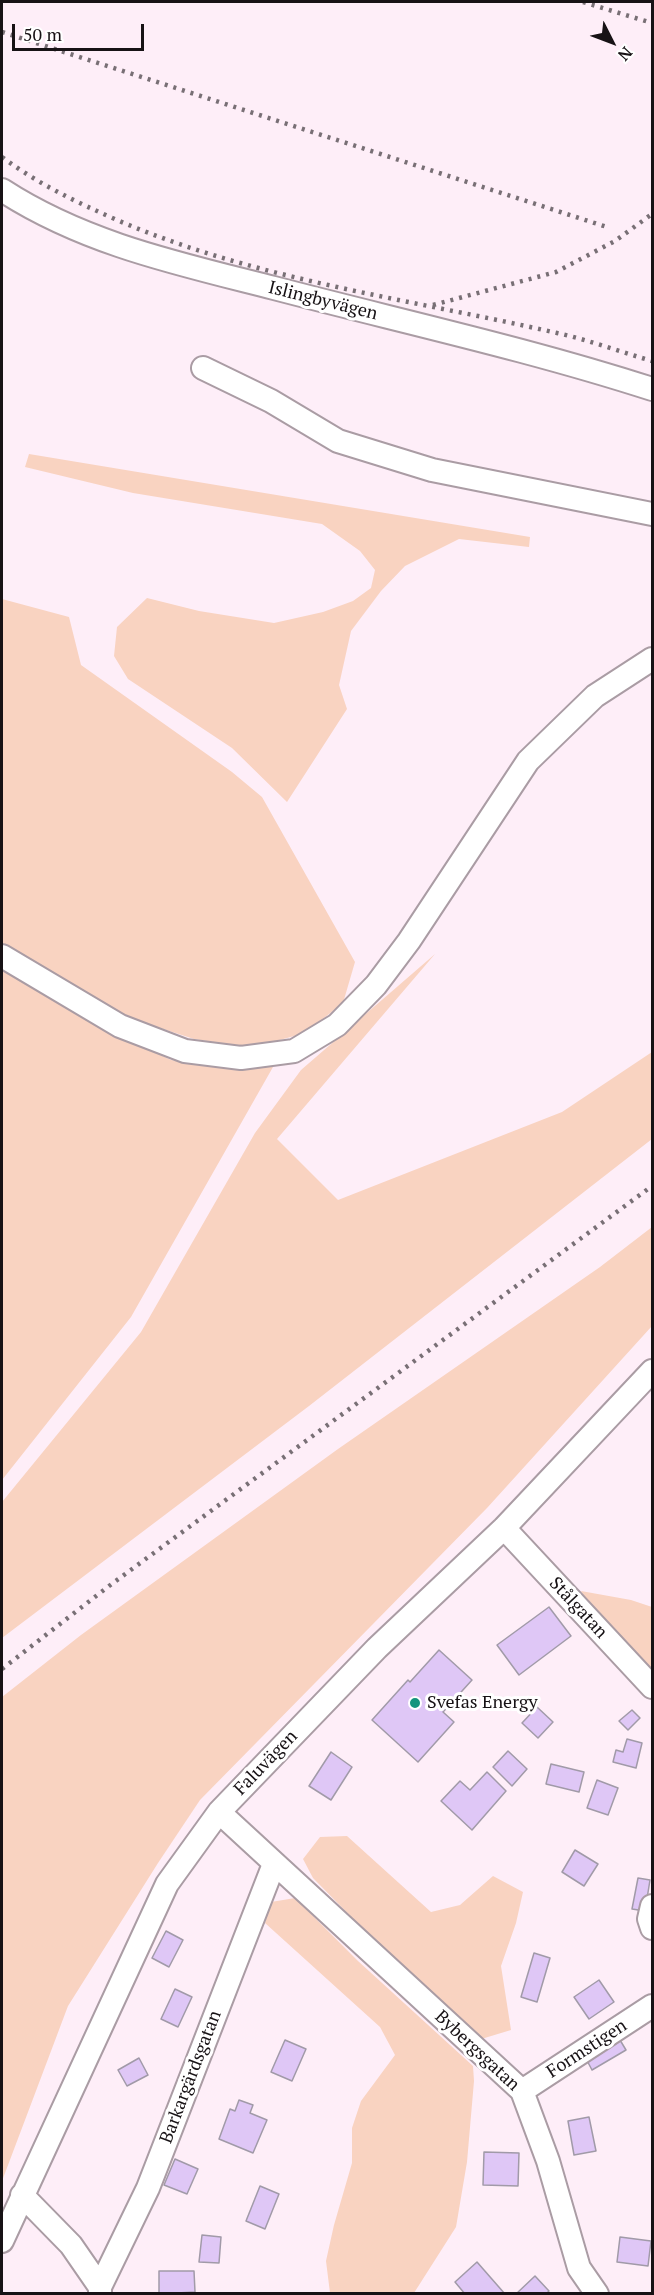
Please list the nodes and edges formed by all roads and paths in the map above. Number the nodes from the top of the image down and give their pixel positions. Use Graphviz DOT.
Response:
graph roads {
  1 [pos="2,190"];
  2 [pos="203,368"];
  3 [pos="652,389"];
  4 [pos="652,514"];
  5 [pos="652,659"];
  6 [pos="2,956"];
  7 [pos="652,1371"];
  8 [pos="504,1528"];
  9 [pos="652,1687"];
  10 [pos="219,1812"];
  11 [pos="274,1864"];
  12 [pos="652,1906"];
  13 [pos="652,1928"];
  14 [pos="652,2006"];
  15 [pos="522,2091"];
  16 [pos="22,2195"];
  17 [pos="2,2241"];
  18 [pos="100,2290"];
  19 [pos="597,2294"];
  1 -- 3 [label="street, Islingbyvägen"];
  2 -- 4 [label="street"];
  5 -- 6 [label="street"];
  7 -- 8 [label="street, Faluvägen"];
  8 -- 9 [label="street, Stålgatan"];
  8 -- 10 [label="street, Faluvägen"];
  10 -- 11 [label="street"];
  10 -- 16 [label="street, Faluvägen"];
  11 -- 15 [label="street, Bybergsgatan"];
  11 -- 18 [label="street, Barkargärdsgatan"];
  12 -- 13 [label="street"];
  14 -- 15 [label="street, Formstigen"];
  15 -- 19 [label="street, Bybergsgatan"];
  16 -- 17 [label="street, Faluvägen"];
  16 -- 18 [label="street, Barkargärdsgatan"];
}
